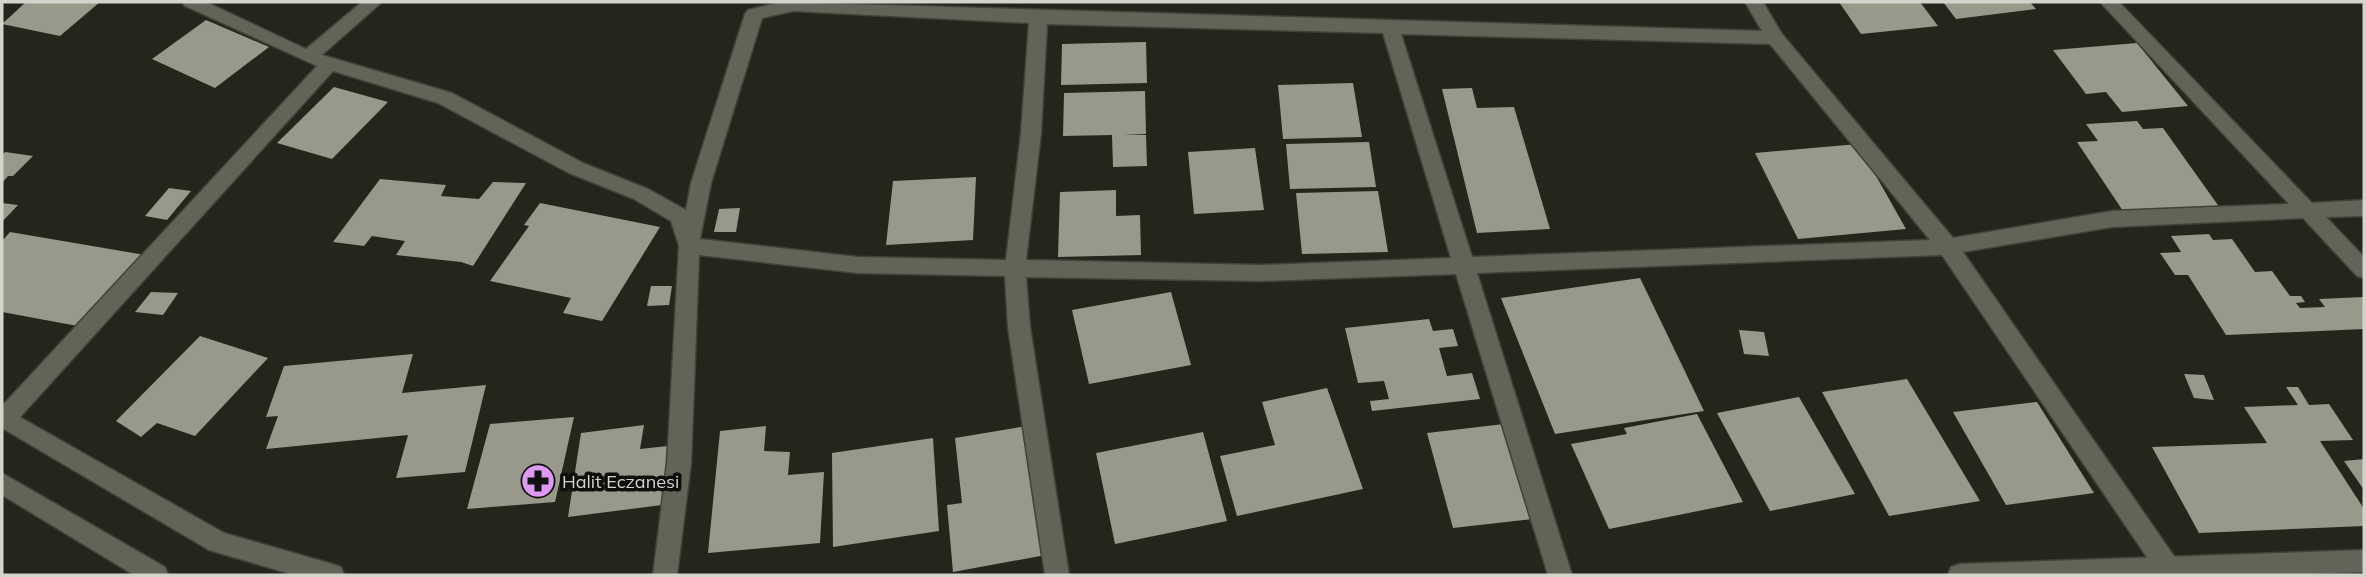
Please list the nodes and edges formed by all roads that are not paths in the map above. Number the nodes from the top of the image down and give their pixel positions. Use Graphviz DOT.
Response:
graph roads {
  1 [pos="191,2"];
  2 [pos="373,2"];
  3 [pos="1754,2"];
  4 [pos="2109,2"];
  5 [pos="1096,10"];
  6 [pos="1038,17"];
  7 [pos="1390,27"];
  8 [pos="1775,38"];
  9 [pos="308,57"];
  10 [pos="330,63"];
  11 [pos="2364,208"];
  12 [pos="2308,211"];
  13 [pos="689,246"];
  14 [pos="1948,247"];
  15 [pos="1463,265"];
  16 [pos="1015,268"];
  17 [pos="2364,270"];
  18 [pos="3,418"];
  19 [pos="2,483"];
  20 [pos="2364,561"];
  21 [pos="2167,567"];
  22 [pos="156,575"];
  23 [pos="332,575"];
  24 [pos="665,575"];
  25 [pos="1057,575"];
  26 [pos="1560,575"];
  27 [pos="1960,575"];
  1 -- 9 [label="street"];
  2 -- 9 [label="street"];
  3 -- 8 [label="street"];
  4 -- 12 [label="street"];
  5 -- 6 [label="street"];
  5 -- 7 [label="street"];
  6 -- 13 [label="street"];
  6 -- 16 [label="street"];
  7 -- 8 [label="street"];
  7 -- 15 [label="street"];
  8 -- 14 [label="street"];
  9 -- 10 [label="street"];
  10 -- 13 [label="street"];
  10 -- 18 [label="street"];
  11 -- 12 [label="street"];
  12 -- 14 [label="street"];
  12 -- 17 [label="street"];
  13 -- 16 [label="street"];
  13 -- 24 [label="street"];
  14 -- 15 [label="street"];
  14 -- 21 [label="street"];
  15 -- 16 [label="street"];
  15 -- 26 [label="street"];
  16 -- 25 [label="street"];
  18 -- 23 [label="street"];
  19 -- 22 [label="street"];
  20 -- 21 [label="street"];
  21 -- 27 [label="street"];
}
